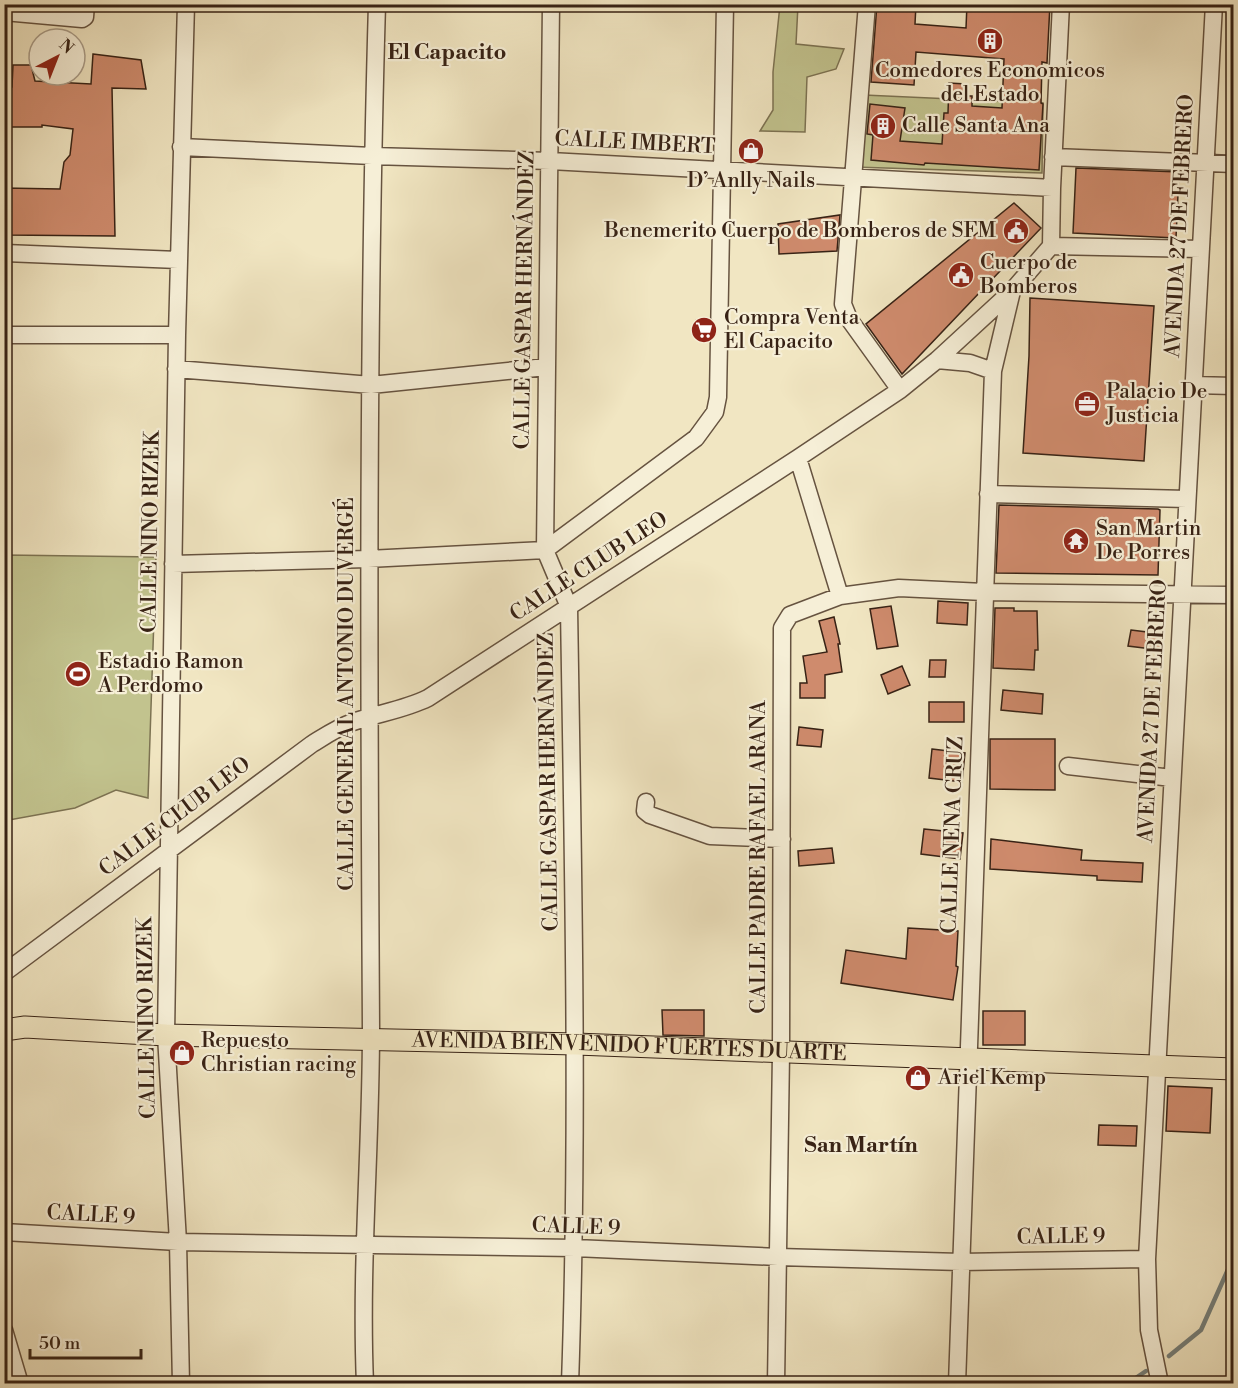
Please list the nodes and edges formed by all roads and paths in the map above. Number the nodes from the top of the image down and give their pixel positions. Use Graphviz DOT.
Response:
graph roads {
  1 [pos="186,4"];
  2 [pos="377,4"];
  3 [pos="551,4"];
  4 [pos="725,4"];
  5 [pos="867,4"];
  6 [pos="1061,4"];
  7 [pos="1214,4"];
  8 [pos="85,11"];
  9 [pos="4,12"];
  10 [pos="181,147"];
  11 [pos="372,156"];
  12 [pos="1053,157"];
  13 [pos="550,161"];
  14 [pos="1206,163"];
  15 [pos="1233,164"];
  16 [pos="723,170"];
  17 [pos="852,176"];
  18 [pos="1052,188"];
  19 [pos="1051,246"];
  20 [pos="1201,249"];
  21 [pos="5,253"];
  22 [pos="178,260"];
  23 [pos="1012,291"];
  24 [pos="4,335"];
  25 [pos="177,335"];
  26 [pos="937,360"];
  27 [pos="546,367"];
  28 [pos="176,369"];
  29 [pos="993,371"];
  30 [pos="371,385"];
  31 [pos="1193,385"];
  32 [pos="1233,386"];
  33 [pos="900,390"];
  34 [pos="798,459"];
  35 [pos="988,494"];
  36 [pos="1187,499"];
  37 [pos="545,550"];
  38 [pos="368,559"];
  39 [pos="173,564"];
  40 [pos="984,592"];
  41 [pos="1182,594"];
  42 [pos="1233,595"];
  43 [pos="840,596"];
  44 [pos="569,607"];
  45 [pos="369,718"];
  46 [pos="1068,766"];
  47 [pos="1172,778"];
  48 [pos="646,802"];
  49 [pos="782,839"];
  50 [pos="168,850"];
  51 [pos="4,973"];
  52 [pos="4,1017"];
  53 [pos="15,1029"];
  54 [pos="166,1035"];
  55 [pos="371,1039"];
  56 [pos="576,1044"];
  57 [pos="781,1053"];
  58 [pos="968,1059"];
  59 [pos="1158,1067"];
  60 [pos="1233,1069"];
  61 [pos="4,1232"];
  62 [pos="178,1242"];
  63 [pos="365,1245"];
  64 [pos="574,1248"];
  65 [pos="778,1257"];
  66 [pos="1147,1258"];
  67 [pos="961,1262"];
  68 [pos="4,1330"];
  69 [pos="20,1383"];
  70 [pos="181,1383"];
  71 [pos="365,1383"];
  72 [pos="570,1383"];
  73 [pos="776,1383"];
  74 [pos="957,1383"];
  75 [pos="1160,1383"];
  1 -- 10 [label="street, CALLE NINO RIZEK"];
  2 -- 11 [label="street, CALLE GENERAL ANTONIO DUVERGÉ"];
  3 -- 13 [label="street, CALLE GASPAR HERNÁNDEZ"];
  4 -- 16 [label="street"];
  5 -- 17 [label="street"];
  6 -- 12 [label="street"];
  7 -- 14 [label="street, AVENIDA 27 DE FEBRERO"];
  8 -- 9 [label="street"];
  10 -- 11 [label="street, CALLE IMBERT"];
  10 -- 22 [label="street, CALLE NINO RIZEK"];
  11 -- 13 [label="street, CALLE IMBERT"];
  11 -- 30 [label="street, CALLE GENERAL ANTONIO DUVERGÉ"];
  12 -- 14 [label="street"];
  12 -- 18 [label="street"];
  13 -- 16 [label="street, CALLE IMBERT"];
  13 -- 27 [label="street, CALLE GASPAR HERNÁNDEZ"];
  14 -- 15 [label="street"];
  14 -- 20 [label="street, AVENIDA 27 DE FEBRERO"];
  16 -- 17 [label="street, CALLE IMBERT"];
  16 -- 37 [label="street"];
  17 -- 18 [label="street, CALLE IMBERT"];
  17 -- 33 [label="street"];
  18 -- 19 [label="street"];
  19 -- 20 [label="street"];
  19 -- 23 [label="street, CALLE CLUB LEO"];
  20 -- 31 [label="street, AVENIDA 27 DE FEBRERO"];
  21 -- 22 [label="street"];
  22 -- 25 [label="street, CALLE NINO RIZEK"];
  23 -- 26 [label="street, CALLE CLUB LEO"];
  23 -- 29 [label="street, CALLE NENA CRUZ"];
  24 -- 25 [label="street"];
  25 -- 28 [label="street, CALLE NINO RIZEK"];
  26 -- 29 [label="street"];
  26 -- 33 [label="street, CALLE CLUB LEO"];
  27 -- 30 [label="street"];
  27 -- 37 [label="street, CALLE GASPAR HERNÁNDEZ"];
  28 -- 30 [label="street"];
  28 -- 39 [label="street, CALLE NINO RIZEK"];
  29 -- 35 [label="street, CALLE NENA CRUZ"];
  30 -- 38 [label="street, CALLE GENERAL ANTONIO DUVERGÉ"];
  31 -- 32 [label="street"];
  31 -- 36 [label="street, AVENIDA 27 DE FEBRERO"];
  33 -- 34 [label="street, CALLE CLUB LEO"];
  34 -- 43 [label="street"];
  34 -- 44 [label="street, CALLE CLUB LEO"];
  35 -- 36 [label="street"];
  35 -- 40 [label="street, CALLE NENA CRUZ"];
  36 -- 41 [label="street, AVENIDA 27 DE FEBRERO"];
  37 -- 38 [label="street"];
  37 -- 44 [label="street, CALLE GASPAR HERNÁNDEZ"];
  38 -- 39 [label="street"];
  38 -- 45 [label="street, CALLE GENERAL ANTONIO DUVERGÉ"];
  39 -- 50 [label="street, CALLE NINO RIZEK"];
  40 -- 41 [label="street"];
  40 -- 43 [label="street"];
  40 -- 58 [label="street, CALLE NENA CRUZ"];
  41 -- 42 [label="street"];
  41 -- 47 [label="street, AVENIDA 27 DE FEBRERO"];
  43 -- 49 [label="street, CALLE PADRE RAFAEL ARANA"];
  44 -- 45 [label="street, CALLE CLUB LEO"];
  44 -- 56 [label="street, CALLE GASPAR HERNÁNDEZ"];
  45 -- 50 [label="street, CALLE CLUB LEO"];
  45 -- 55 [label="street, CALLE GENERAL ANTONIO DUVERGÉ"];
  46 -- 47 [label="street"];
  47 -- 59 [label="street, AVENIDA 27 DE FEBRERO"];
  48 -- 49 [label="street"];
  49 -- 57 [label="street, CALLE PADRE RAFAEL ARANA"];
  50 -- 51 [label="street, CALLE CLUB LEO"];
  50 -- 54 [label="street, CALLE NINO RIZEK"];
  52 -- 53 [label="main road, AVENIDA BIENVENIDO FUERTES DUARTE"];
  53 -- 54 [label="main road, AVENIDA BIENVENIDO FUERTES DUARTE"];
  54 -- 55 [label="main road, AVENIDA BIENVENIDO FUERTES DUARTE"];
  54 -- 62 [label="street, CALLE NINO RIZEK"];
  55 -- 56 [label="main road, AVENIDA BIENVENIDO FUERTES DUARTE"];
  55 -- 63 [label="street, CALLE GENERAL ANTONIO DUVERGÉ"];
  56 -- 57 [label="main road, AVENIDA BIENVENIDO FUERTES DUARTE"];
  56 -- 64 [label="street, CALLE GASPAR HERNÁNDEZ"];
  57 -- 58 [label="main road, AVENIDA BIENVENIDO FUERTES DUARTE"];
  57 -- 65 [label="street, CALLE PADRE RAFAEL ARANA"];
  58 -- 59 [label="main road, AVENIDA BIENVENIDO FUERTES DUARTE"];
  58 -- 67 [label="street, CALLE NENA CRUZ"];
  59 -- 60 [label="main road, AVENIDA BIENVENIDO FUERTES DUARTE"];
  59 -- 66 [label="street, AVENIDA 27 DE FEBRERO"];
  61 -- 62 [label="street, CALLE 9"];
  62 -- 63 [label="street, CALLE 9"];
  62 -- 70 [label="street, CALLE NINO RIZEK"];
  63 -- 64 [label="street, CALLE 9"];
  63 -- 71 [label="street, CALLE GENERAL ANTONIO DUVERGÉ"];
  64 -- 65 [label="street, CALLE 9"];
  64 -- 72 [label="street, CALLE GASPAR HERNÁNDEZ"];
  65 -- 67 [label="street, CALLE 9"];
  65 -- 73 [label="street, CALLE PADRE RAFAEL ARANA"];
  66 -- 67 [label="street, CALLE 9"];
  66 -- 75 [label="street, AVENIDA 27 DE FEBRERO"];
  67 -- 74 [label="street, CALLE NENA CRUZ"];
  68 -- 69 [label="street"];
}
